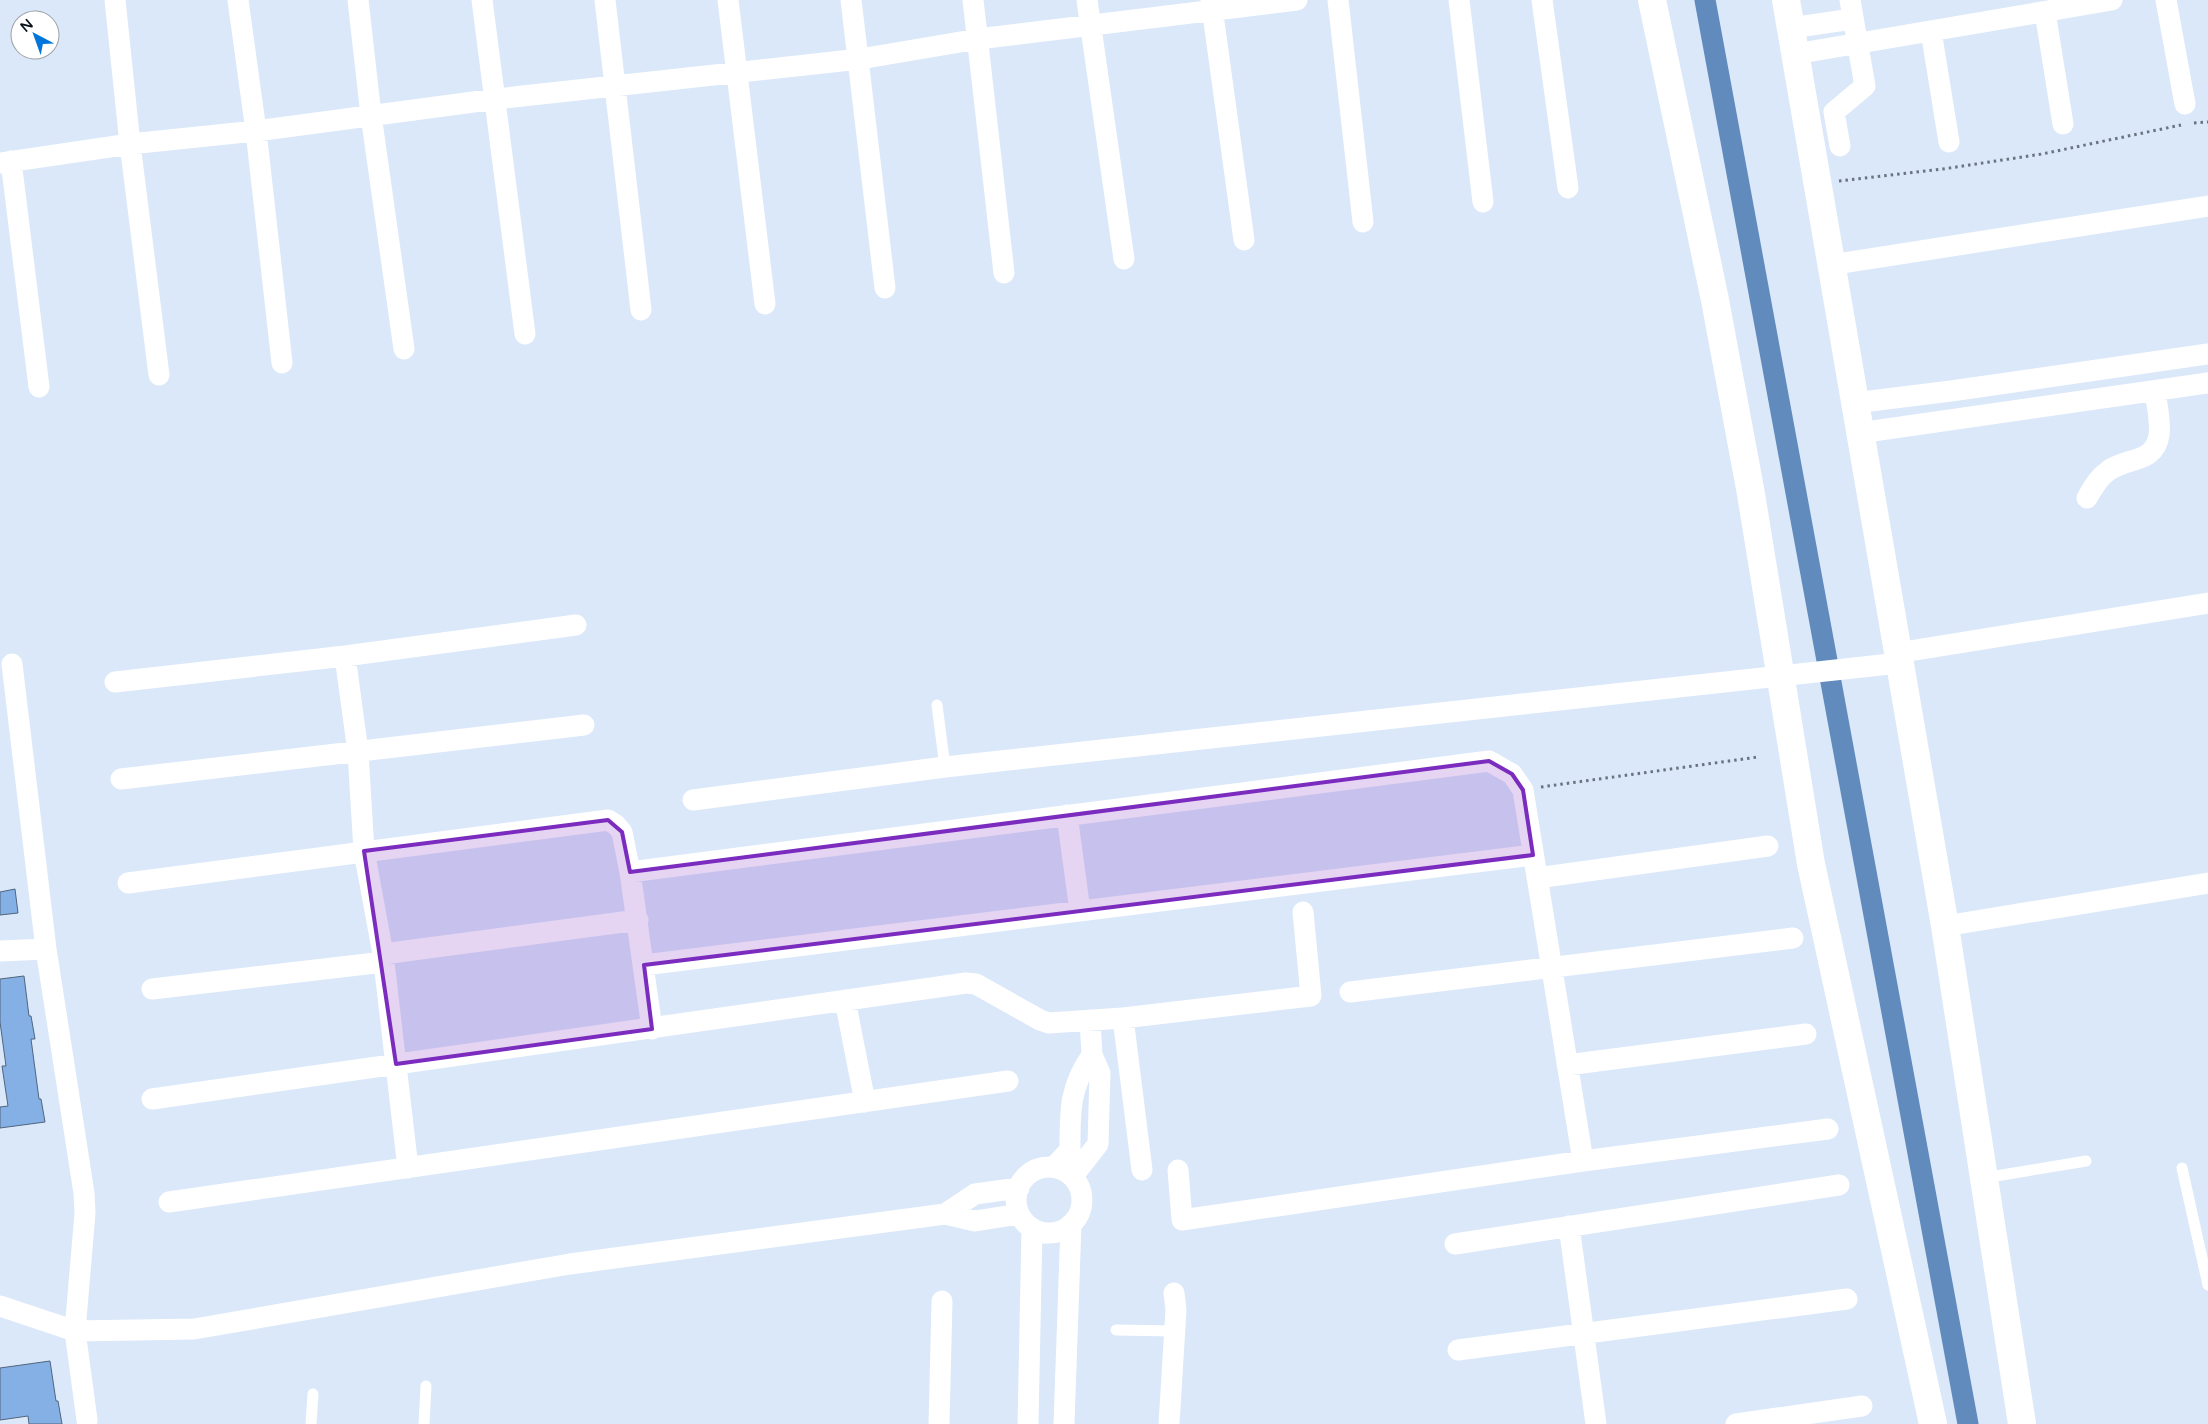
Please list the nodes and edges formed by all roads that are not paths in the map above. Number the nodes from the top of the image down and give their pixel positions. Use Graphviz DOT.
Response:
graph roads {
  1 [pos="115,0"];
  2 [pos="238,0"];
  3 [pos="358,0"];
  4 [pos="482,0"];
  5 [pos="604,0"];
  6 [pos="728,0"];
  7 [pos="851,0"];
  8 [pos="973,0"];
  9 [pos="1088,0"];
  10 [pos="1297,0"];
  11 [pos="1338,0"];
  12 [pos="1459,0"];
  13 [pos="1542,0"];
  14 [pos="1652,0"];
  15 [pos="1786,0"];
  16 [pos="2112,0"];
  17 [pos="2166,0"];
  18 [pos="1211,4"];
  19 [pos="1851,10"];
  20 [pos="2045,12"];
  21 [pos="1091,26"];
  22 [pos="1931,32"];
  23 [pos="978,39"];
  24 [pos="1793,41"];
  25 [pos="1857,44"];
  26 [pos="860,59"];
  27 [pos="737,72"];
  28 [pos="616,87"];
  29 [pos="496,100"];
  30 [pos="2185,104"];
  31 [pos="372,115"];
  32 [pos="2063,124"];
  33 [pos="256,131"];
  34 [pos="1949,142"];
  35 [pos="130,144"];
  36 [pos="1840,146"];
  37 [pos="6,162"];
  38 [pos="1568,188"];
  39 [pos="1482,202"];
  40 [pos="2208,206"];
  41 [pos="1363,222"];
  42 [pos="1244,240"];
  43 [pos="1124,259"];
  44 [pos="1830,265"];
  45 [pos="1004,272"];
  46 [pos="885,288"];
  47 [pos="765,304"];
  48 [pos="641,310"];
  49 [pos="525,334"];
  50 [pos="404,349"];
  51 [pos="2208,354"];
  52 [pos="282,363"];
  53 [pos="159,375"];
  54 [pos="2208,383"];
  55 [pos="39,387"];
  56 [pos="2155,392"];
  57 [pos="1854,402"];
  58 [pos="1860,433"];
  59 [pos="2087,498"];
  60 [pos="2208,603"];
  61 [pos="576,625"];
  62 [pos="346,656"];
  63 [pos="1892,661"];
  64 [pos="12,664"];
  65 [pos="1789,676"];
  66 [pos="115,682"];
  67 [pos="937,705"];
  68 [pos="584,725"];
  69 [pos="358,752"];
  70 [pos="945,767"];
  71 [pos="121,780"];
  72 [pos="693,800"];
  73 [pos="1067,816"];
  74 [pos="1768,846"];
  75 [pos="364,851"];
  76 [pos="1533,855"];
  77 [pos="630,872"];
  78 [pos="1537,878"];
  79 [pos="2208,882"];
  80 [pos="128,883"];
  81 [pos="1080,911"];
  82 [pos="1303,912"];
  83 [pos="638,920"];
  84 [pos="1946,926"];
  85 [pos="1793,938"];
  86 [pos="46,949"];
  87 [pos="0,950"];
  88 [pos="383,958"];
  89 [pos="644,965"];
  90 [pos="1551,968"];
  91 [pos="152,989"];
  92 [pos="1350,992"];
  93 [pos="845,1000"];
  94 [pos="1124,1018"];
  95 [pos="1090,1020"];
  96 [pos="652,1029"];
  97 [pos="1806,1034"];
  98 [pos="1092,1055"];
  99 [pos="396,1064"];
  100 [pos="1567,1065"];
  101 [pos="1008,1081"];
  102 [pos="152,1099"];
  103 [pos="865,1102"];
  104 [pos="1828,1129"];
  105 [pos="1582,1161"];
  106 [pos="2086,1161"];
  107 [pos="1054,1167"];
  108 [pos="408,1168"];
  109 [pos="2182,1168"];
  110 [pos="1142,1170"];
  111 [pos="1178,1170"];
  112 [pos="1073,1176"];
  113 [pos="1984,1178"];
  114 [pos="1839,1185"];
  115 [pos="1019,1188"];
  116 [pos="169,1202"];
  117 [pos="945,1214"];
  118 [pos="1026,1221"];
  119 [pos="1071,1224"];
  120 [pos="1569,1226"];
  121 [pos="1455,1244"];
  122 [pos="2208,1285"];
  123 [pos="1174,1293"];
  124 [pos="1847,1299"];
  125 [pos="942,1301"];
  126 [pos="0,1306"];
  127 [pos="1116,1330"];
  128 [pos="75,1331"];
  129 [pos="1176,1331"];
  130 [pos="1583,1333"];
  131 [pos="1458,1350"];
  132 [pos="426,1386"];
  133 [pos="313,1394"];
  134 [pos="1862,1406"];
  135 [pos="87,1420"];
  136 [pos="312,1424"];
  137 [pos="424,1424"];
  138 [pos="940,1424"];
  139 [pos="1028,1424"];
  140 [pos="1064,1424"];
  141 [pos="1169,1424"];
  142 [pos="1596,1424"];
  143 [pos="1736,1424"];
  144 [pos="1933,1424"];
  145 [pos="2022,1424"];
  1 -- 35 [label="street"];
  2 -- 33 [label="street"];
  3 -- 31 [label="street"];
  4 -- 29 [label="street"];
  5 -- 28 [label="street"];
  6 -- 27 [label="street"];
  7 -- 26 [label="street"];
  8 -- 23 [label="street"];
  9 -- 21 [label="street"];
  10 -- 18 [label="street"];
  11 -- 41 [label="street"];
  12 -- 39 [label="street"];
  13 -- 38 [label="street"];
  14 -- 65 [label="street"];
  15 -- 24 [label="street"];
  16 -- 20 [label="street"];
  17 -- 30 [label="street"];
  18 -- 21 [label="street"];
  18 -- 42 [label="street"];
  19 -- 24 [label="street"];
  19 -- 25 [label="street"];
  20 -- 22 [label="street"];
  20 -- 32 [label="street"];
  21 -- 23 [label="street"];
  21 -- 43 [label="street"];
  22 -- 25 [label="street"];
  22 -- 34 [label="street"];
  23 -- 26 [label="street"];
  23 -- 45 [label="street"];
  24 -- 25 [label="street"];
  24 -- 44 [label="street"];
  25 -- 36 [label="street"];
  26 -- 27 [label="street"];
  26 -- 46 [label="street"];
  27 -- 28 [label="street"];
  27 -- 47 [label="street"];
  28 -- 29 [label="street"];
  28 -- 48 [label="street"];
  29 -- 31 [label="street"];
  29 -- 49 [label="street"];
  31 -- 33 [label="street"];
  31 -- 50 [label="street"];
  33 -- 35 [label="street"];
  33 -- 52 [label="street"];
  35 -- 37 [label="street"];
  35 -- 53 [label="street"];
  37 -- 55 [label="street"];
  40 -- 44 [label="street"];
  44 -- 57 [label="street"];
  51 -- 57 [label="street"];
  54 -- 56 [label="street"];
  56 -- 58 [label="street"];
  56 -- 59 [label="street"];
  57 -- 58 [label="street"];
  58 -- 63 [label="street"];
  60 -- 63 [label="street"];
  61 -- 62 [label="street"];
  62 -- 66 [label="street"];
  62 -- 69 [label="street"];
  63 -- 65 [label="street"];
  63 -- 84 [label="street"];
  64 -- 86 [label="street"];
  65 -- 70 [label="street"];
  65 -- 144 [label="street"];
  67 -- 70 [label="lane"];
  68 -- 69 [label="street"];
  69 -- 71 [label="street"];
  69 -- 75 [label="street"];
  70 -- 72 [label="street"];
  73 -- 76 [label="street"];
  73 -- 77 [label="street"];
  73 -- 81 [label="street"];
  74 -- 78 [label="street"];
  75 -- 77 [label="street"];
  75 -- 80 [label="street"];
  75 -- 88 [label="street"];
  76 -- 78 [label="street"];
  76 -- 81 [label="street"];
  77 -- 83 [label="street"];
  78 -- 90 [label="street"];
  79 -- 84 [label="street"];
  81 -- 89 [label="street"];
  82 -- 94 [label="street"];
  83 -- 88 [label="street"];
  83 -- 89 [label="street"];
  84 -- 113 [label="street"];
  85 -- 90 [label="street"];
  86 -- 87 [label="street"];
  86 -- 128 [label="street"];
  88 -- 91 [label="street"];
  88 -- 99 [label="street"];
  89 -- 96 [label="street"];
  90 -- 92 [label="street"];
  90 -- 100 [label="street"];
  93 -- 95 [label="street"];
  93 -- 96 [label="street"];
  93 -- 103 [label="street"];
  94 -- 95 [label="street"];
  94 -- 110 [label="street"];
  95 -- 98 [label="street"];
  96 -- 99 [label="street"];
  97 -- 100 [label="street"];
  98 -- 107 [label="street"];
  98 -- 112 [label="street"];
  99 -- 102 [label="street"];
  99 -- 108 [label="street"];
  100 -- 105 [label="street"];
  101 -- 103 [label="street"];
  103 -- 108 [label="street"];
  104 -- 105 [label="street"];
  105 -- 111 [label="street"];
  106 -- 113 [label="lane"];
  107 -- 112 [label="street"];
  107 -- 115 [label="street"];
  108 -- 116 [label="street"];
  109 -- 122 [label="lane"];
  112 -- 119 [label="street"];
  113 -- 145 [label="street"];
  114 -- 120 [label="street"];
  115 -- 117 [label="street"];
  115 -- 118 [label="street"];
  117 -- 118 [label="street"];
  117 -- 128 [label="street"];
  118 -- 119 [label="street"];
  118 -- 139 [label="street"];
  119 -- 140 [label="street"];
  120 -- 121 [label="street"];
  120 -- 130 [label="street"];
  123 -- 129 [label="street"];
  124 -- 130 [label="street"];
  125 -- 138 [label="street"];
  126 -- 128 [label="street"];
  127 -- 129 [label="lane"];
  128 -- 135 [label="street"];
  129 -- 141 [label="street"];
  130 -- 131 [label="street"];
  130 -- 142 [label="street"];
  132 -- 137 [label="lane"];
  133 -- 136 [label="lane"];
  134 -- 143 [label="street"];
}
